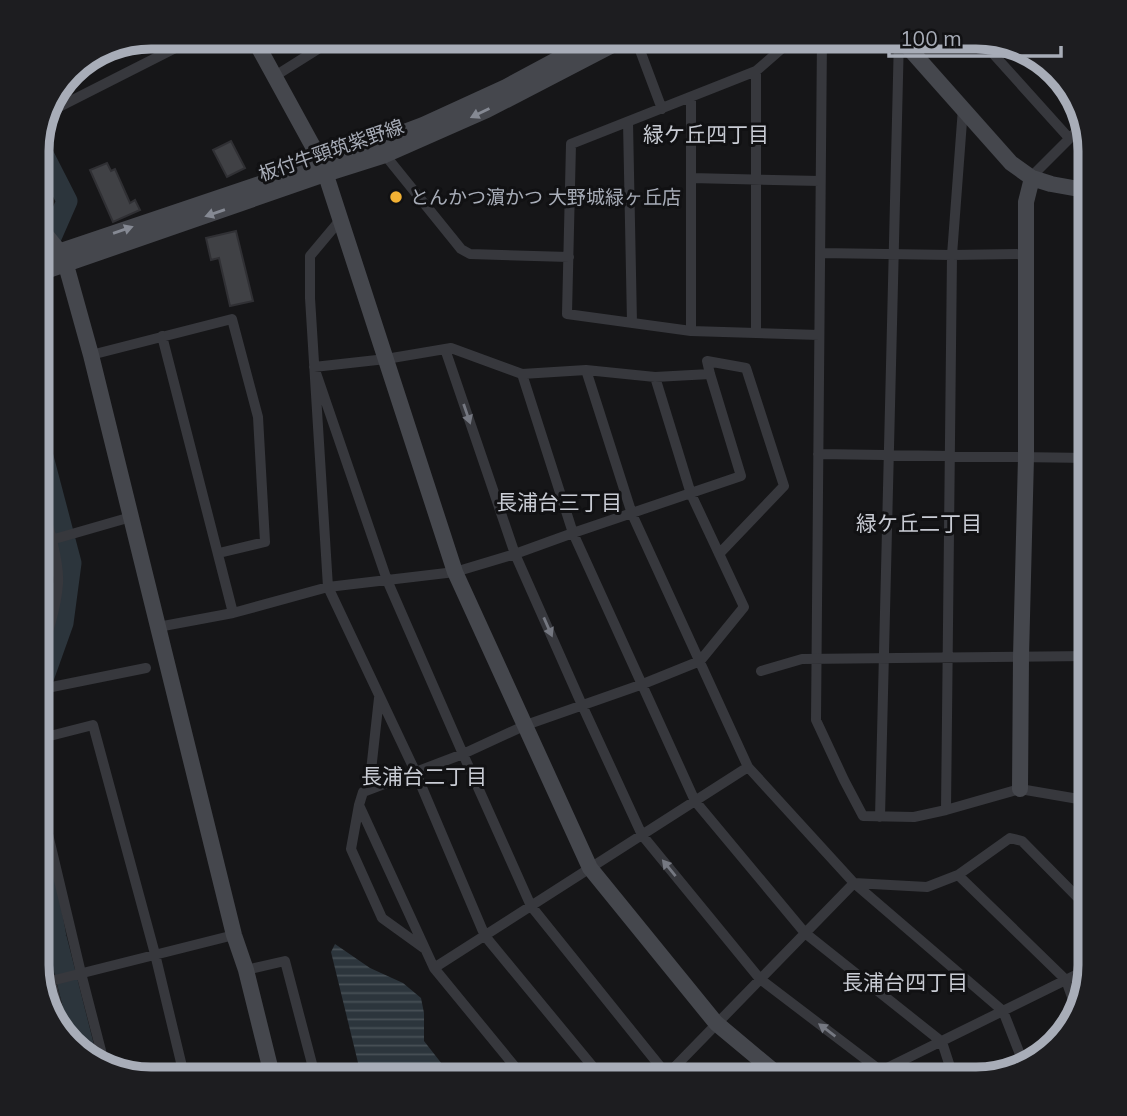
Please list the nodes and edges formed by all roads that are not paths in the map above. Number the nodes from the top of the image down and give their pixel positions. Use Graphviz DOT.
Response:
graph roads {
  1 [pos="162,49"];
  2 [pos="260,49"];
  3 [pos="317,49"];
  4 [pos="577,49"];
  5 [pos="605,49"];
  6 [pos="640,49"];
  7 [pos="781,49"];
  8 [pos="822,49"];
  9 [pos="899,49"];
  10 [pos="910,49"];
  11 [pos="990,50"];
  12 [pos="756,71"];
  13 [pos="275,76"];
  14 [pos="691,97"];
  15 [pos="59,107"];
  16 [pos="963,108"];
  17 [pos="662,109"];
  18 [pos="628,122"];
  19 [pos="1076,132"];
  20 [pos="1069,138"];
  21 [pos="385,156"];
  22 [pos="323,169"];
  23 [pos="691,178"];
  24 [pos="1032,178"];
  25 [pos="756,180"];
  26 [pos="820,181"];
  27 [pos="1078,189"];
  28 [pos="341,219"];
  29 [pos="49,240"];
  30 [pos="820,253"];
  31 [pos="894,254"];
  32 [pos="1026,254"];
  33 [pos="952,255"];
  34 [pos="569,257"];
  35 [pos="63,258"];
  36 [pos="49,259"];
  37 [pos="49,267"];
  38 [pos="632,323"];
  39 [pos="691,331"];
  40 [pos="756,333"];
  41 [pos="819,335"];
  42 [pos="162,336"];
  43 [pos="445,349"];
  44 [pos="91,355"];
  45 [pos="386,359"];
  46 [pos="314,367"];
  47 [pos="586,370"];
  48 [pos="522,374"];
  49 [pos="710,374"];
  50 [pos="655,377"];
  51 [pos="818,454"];
  52 [pos="889,455"];
  53 [pos="949,456"];
  54 [pos="1026,457"];
  55 [pos="1078,458"];
  56 [pos="691,494"];
  57 [pos="632,514"];
  58 [pos="131,517"];
  59 [pos="49,532"];
  60 [pos="573,533"];
  61 [pos="51,540"];
  62 [pos="219,553"];
  63 [pos="515,554"];
  64 [pos="719,554"];
  65 [pos="455,572"];
  66 [pos="387,580"];
  67 [pos="328,587"];
  68 [pos="233,613"];
  69 [pos="49,624"];
  70 [pos="158,627"];
  71 [pos="1078,656"];
  72 [pos="1021,657"];
  73 [pos="884,658"];
  74 [pos="947,658"];
  75 [pos="816,659"];
  76 [pos="700,661"];
  77 [pos="146,668"];
  78 [pos="761,671"];
  79 [pos="642,684"];
  80 [pos="49,688"];
  81 [pos="380,696"];
  82 [pos="582,705"];
  83 [pos="526,725"];
  84 [pos="49,736"];
  85 [pos="463,754"];
  86 [pos="748,767"];
  87 [pos="415,772"];
  88 [pos="369,789"];
  89 [pos="1020,789"];
  90 [pos="1078,799"];
  91 [pos="695,801"];
  92 [pos="359,805"];
  93 [pos="946,810"];
  94 [pos="880,817"];
  95 [pos="642,835"];
  96 [pos="49,840"];
  97 [pos="590,868"];
  98 [pos="958,875"];
  99 [pos="854,883"];
  100 [pos="1078,898"];
  101 [pos="531,906"];
  102 [pos="805,933"];
  103 [pos="234,935"];
  104 [pos="485,936"];
  105 [pos="427,951"];
  106 [pos="155,954"];
  107 [pos="435,968"];
  108 [pos="246,970"];
  109 [pos="80,973"];
  110 [pos="1077,974"];
  111 [pos="760,979"];
  112 [pos="51,980"];
  113 [pos="1066,980"];
  114 [pos="1073,999"];
  115 [pos="1003,1011"];
  116 [pos="716,1023"];
  117 [pos="942,1042"];
  118 [pos="102,1054"];
  119 [pos="1021,1056"];
  120 [pos="182,1067"];
  121 [pos="270,1067"];
  122 [pos="313,1067"];
  123 [pos="514,1067"];
  124 [pos="593,1067"];
  125 [pos="659,1067"];
  126 [pos="678,1067"];
  127 [pos="769,1067"];
  128 [pos="867,1067"];
  129 [pos="897,1067"];
  130 [pos="950,1067"];
  1 -- 15 [label="street"];
  2 -- 13 [label="street"];
  3 -- 13 [label="street"];
  4 -- 22 [label="street, 板付牛頸筑紫野線"];
  5 -- 21 [label="street, 板付牛頸筑紫野線, one-way"];
  6 -- 17 [label="street"];
  7 -- 12 [label="street"];
  8 -- 26 [label="street"];
  9 -- 31 [label="street"];
  10 -- 16 [label="street"];
  11 -- 20 [label="street"];
  12 -- 14 [label="street"];
  12 -- 25 [label="street"];
  13 -- 22 [label="street"];
  14 -- 17 [label="street"];
  14 -- 23 [label="street"];
  16 -- 24 [label="street"];
  16 -- 33 [label="street"];
  17 -- 18 [label="street"];
  18 -- 34 [label="street"];
  18 -- 38 [label="street"];
  19 -- 20 [label="street"];
  20 -- 24 [label="street"];
  21 -- 22 [label="street, 板付牛頸筑紫野線"];
  21 -- 34 [label="street"];
  22 -- 28 [label="street"];
  22 -- 35 [label="street, 板付牛頸筑紫野線"];
  23 -- 25 [label="street"];
  23 -- 39 [label="street"];
  24 -- 27 [label="street"];
  24 -- 32 [label="street"];
  25 -- 26 [label="street"];
  25 -- 40 [label="street"];
  26 -- 30 [label="street"];
  28 -- 45 [label="street"];
  28 -- 46 [label="street"];
  29 -- 35 [label="street"];
  30 -- 31 [label="street"];
  30 -- 41 [label="street"];
  31 -- 33 [label="street"];
  31 -- 52 [label="street"];
  32 -- 33 [label="street"];
  32 -- 54 [label="street"];
  33 -- 53 [label="street"];
  34 -- 38 [label="street"];
  35 -- 36 [label="street, 板付牛頸筑紫野線"];
  35 -- 37 [label="street, 板付牛頸筑紫野線"];
  35 -- 44 [label="street"];
  38 -- 39 [label="street"];
  39 -- 40 [label="street"];
  40 -- 41 [label="street"];
  41 -- 51 [label="street"];
  42 -- 44 [label="street"];
  42 -- 62 [label="street"];
  42 -- 62 [label="street"];
  43 -- 45 [label="street"];
  43 -- 48 [label="street"];
  43 -- 63 [label="street, one-way"];
  44 -- 58 [label="street"];
  45 -- 46 [label="street"];
  45 -- 65 [label="street"];
  46 -- 66 [label="street"];
  46 -- 67 [label="street"];
  47 -- 48 [label="street"];
  47 -- 50 [label="street"];
  47 -- 57 [label="street"];
  48 -- 60 [label="street"];
  49 -- 50 [label="street"];
  49 -- 56 [label="street"];
  49 -- 64 [label="street"];
  50 -- 56 [label="street"];
  51 -- 52 [label="street"];
  51 -- 75 [label="street"];
  52 -- 53 [label="street"];
  52 -- 73 [label="street"];
  53 -- 54 [label="street"];
  53 -- 74 [label="street"];
  54 -- 55 [label="street"];
  54 -- 72 [label="street"];
  56 -- 57 [label="street"];
  56 -- 64 [label="street"];
  57 -- 60 [label="street"];
  57 -- 76 [label="street"];
  58 -- 61 [label="street"];
  58 -- 70 [label="street"];
  59 -- 61 [label="street"];
  60 -- 63 [label="street"];
  60 -- 79 [label="street"];
  61 -- 69 [label="street"];
  62 -- 68 [label="street"];
  63 -- 65 [label="street"];
  63 -- 82 [label="street, one-way"];
  64 -- 76 [label="street"];
  65 -- 66 [label="street"];
  65 -- 83 [label="street"];
  66 -- 67 [label="street"];
  66 -- 85 [label="street"];
  67 -- 68 [label="street"];
  67 -- 81 [label="street"];
  68 -- 70 [label="street"];
  70 -- 103 [label="street"];
  71 -- 72 [label="street"];
  72 -- 74 [label="street"];
  72 -- 89 [label="street"];
  73 -- 74 [label="street"];
  73 -- 75 [label="street"];
  73 -- 94 [label="street"];
  74 -- 93 [label="street"];
  75 -- 78 [label="street"];
  75 -- 94 [label="street"];
  76 -- 79 [label="street"];
  76 -- 86 [label="street"];
  77 -- 80 [label="street"];
  79 -- 82 [label="street"];
  79 -- 91 [label="street"];
  81 -- 87 [label="street"];
  81 -- 88 [label="street"];
  82 -- 83 [label="street"];
  82 -- 95 [label="street"];
  83 -- 85 [label="street"];
  83 -- 97 [label="street"];
  84 -- 106 [label="street"];
  85 -- 87 [label="street"];
  85 -- 101 [label="street"];
  86 -- 91 [label="street"];
  86 -- 99 [label="street"];
  87 -- 88 [label="street"];
  87 -- 104 [label="street"];
  88 -- 92 [label="street"];
  89 -- 90 [label="street"];
  89 -- 93 [label="street"];
  91 -- 95 [label="street"];
  91 -- 102 [label="street"];
  92 -- 105 [label="street"];
  92 -- 105 [label="street"];
  93 -- 94 [label="street"];
  95 -- 97 [label="street"];
  111 -- 95 [label="street, one-way"];
  96 -- 109 [label="street"];
  97 -- 101 [label="street"];
  97 -- 116 [label="street"];
  98 -- 99 [label="street"];
  98 -- 100 [label="street"];
  98 -- 113 [label="street"];
  99 -- 102 [label="street"];
  99 -- 115 [label="street"];
  101 -- 104 [label="street"];
  101 -- 125 [label="street"];
  102 -- 111 [label="street"];
  102 -- 117 [label="street"];
  103 -- 106 [label="street"];
  103 -- 108 [label="street"];
  104 -- 107 [label="street"];
  104 -- 124 [label="street"];
  105 -- 107 [label="street"];
  106 -- 109 [label="street"];
  106 -- 120 [label="street"];
  107 -- 123 [label="street"];
  108 -- 121 [label="street"];
  108 -- 122 [label="street"];
  109 -- 112 [label="street"];
  109 -- 118 [label="street"];
  110 -- 113 [label="street"];
  111 -- 116 [label="street"];
  128 -- 111 [label="street, one-way"];
  113 -- 114 [label="street"];
  113 -- 115 [label="street"];
  115 -- 117 [label="street"];
  115 -- 119 [label="street"];
  116 -- 126 [label="street"];
  116 -- 127 [label="street"];
  117 -- 129 [label="street"];
  117 -- 130 [label="street"];
}
